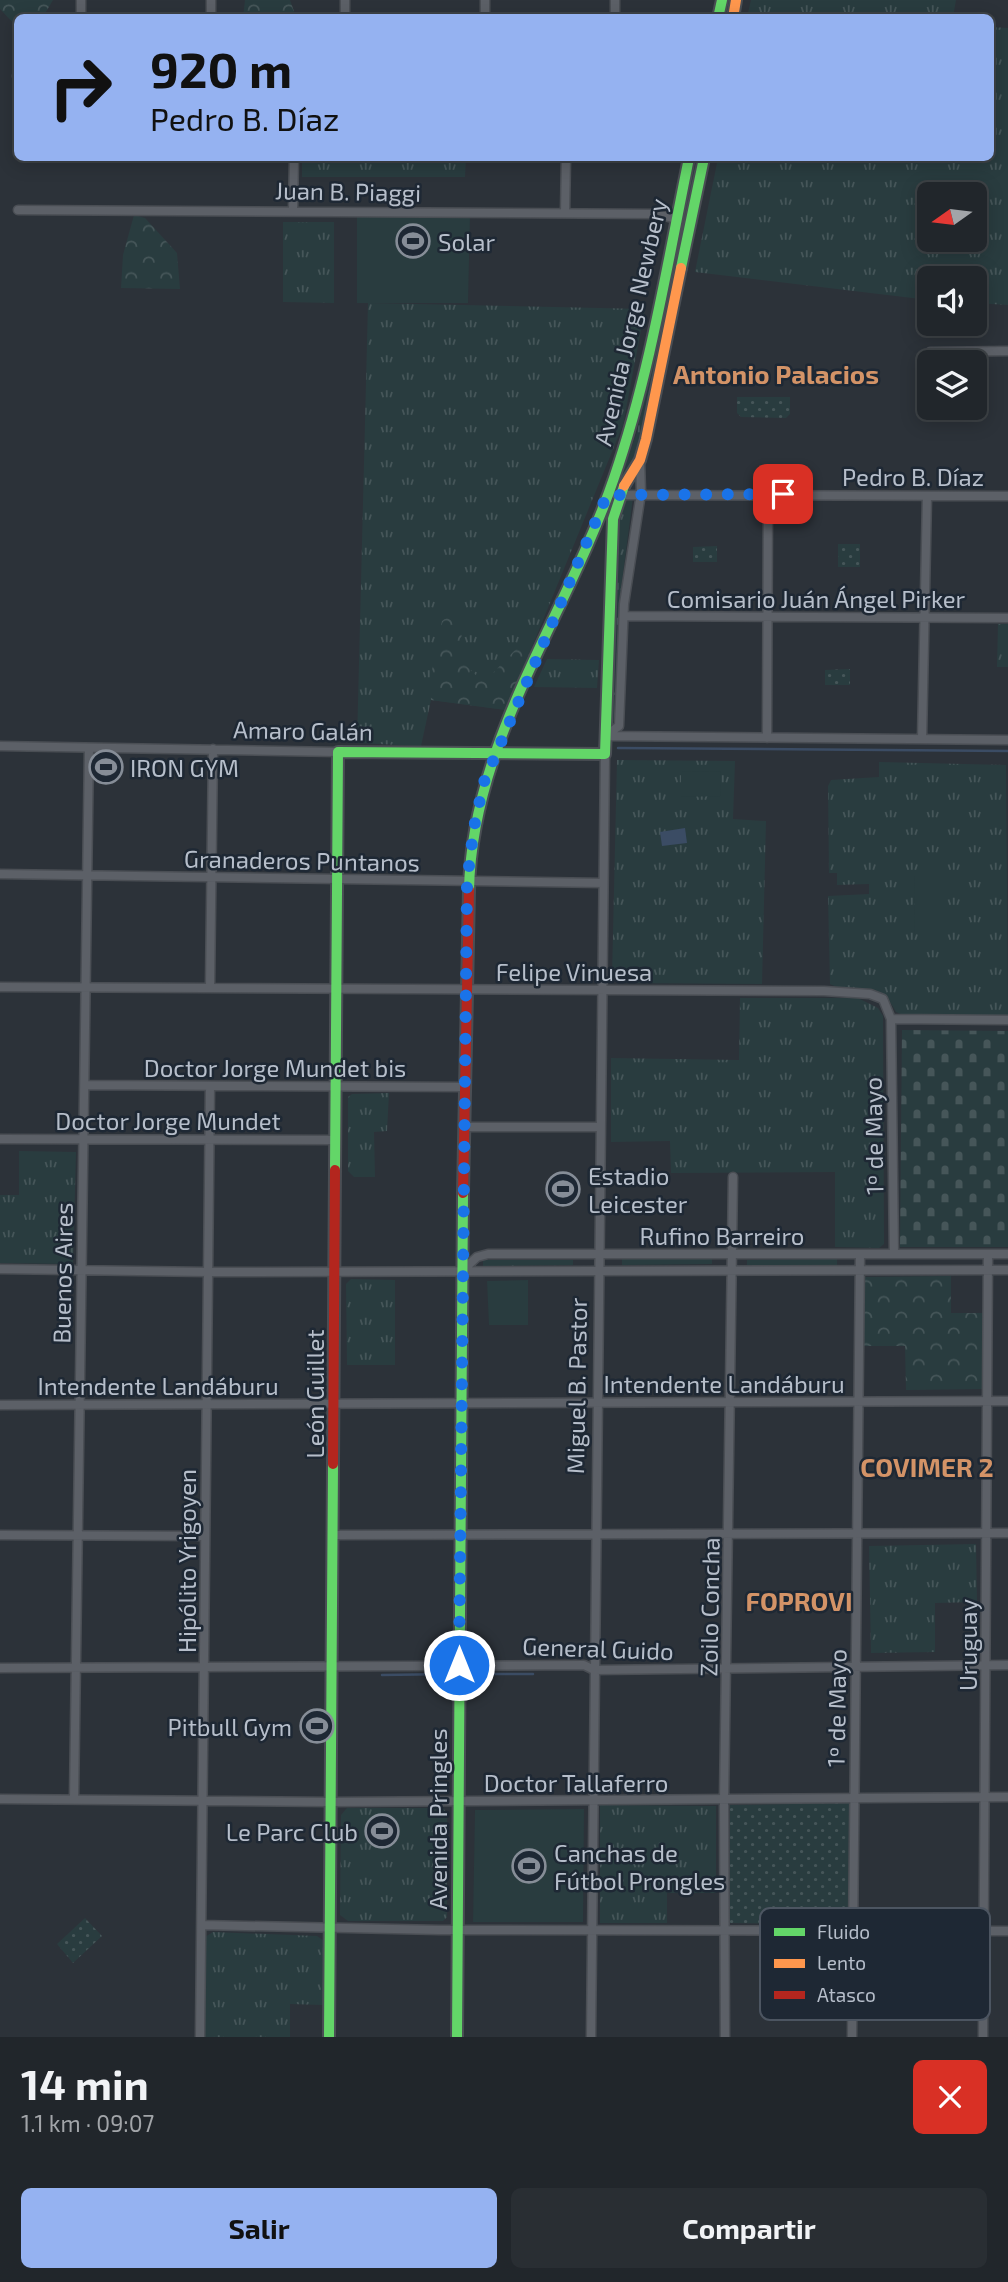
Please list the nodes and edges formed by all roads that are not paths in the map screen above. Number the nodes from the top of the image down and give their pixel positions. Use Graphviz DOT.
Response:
graph roads {
  1 [pos="294,161"];
  2 [pos="566,161"];
  3 [pos="688,161"];
  4 [pos="703,161"];
  5 [pos="19,210"];
  6 [pos="293,210"];
  7 [pos="565,213"];
  8 [pos="676,219"];
  9 [pos="987,351"];
  10 [pos="1008,351"];
  11 [pos="640,460"];
  12 [pos="641,493"];
  13 [pos="768,494"];
  14 [pos="613,495"];
  15 [pos="928,496"];
  16 [pos="1008,496"];
  17 [pos="624,616"];
  18 [pos="768,618"];
  19 [pos="923,618"];
  20 [pos="1008,618"];
  21 [pos="605,736"];
  22 [pos="767,738"];
  23 [pos="922,739"];
  24 [pos="1008,740"];
  25 [pos="0,746"];
  26 [pos="89,748"];
  27 [pos="212,749"];
  28 [pos="338,752"];
  29 [pos="494,754"];
  30 [pos="604,754"];
  31 [pos="0,874"];
  32 [pos="87,876"];
  33 [pos="211,878"];
  34 [pos="337,880"];
  35 [pos="467,882"];
  36 [pos="603,883"];
  37 [pos="0,987"];
  38 [pos="86,987"];
  39 [pos="210,987"];
  40 [pos="336,988"];
  41 [pos="466,990"];
  42 [pos="601,990"];
  43 [pos="891,1018"];
  44 [pos="1008,1020"];
  45 [pos="85,1085"];
  46 [pos="210,1086"];
  47 [pos="335,1087"];
  48 [pos="465,1087"];
  49 [pos="465,1127"];
  50 [pos="600,1127"];
  51 [pos="0,1139"];
  52 [pos="84,1139"];
  53 [pos="210,1139"];
  54 [pos="335,1140"];
  55 [pos="733,1177"];
  56 [pos="860,1254"];
  57 [pos="894,1254"];
  58 [pos="988,1254"];
  59 [pos="1008,1254"];
  60 [pos="598,1255"];
  61 [pos="732,1255"];
  62 [pos="0,1269"];
  63 [pos="82,1270"];
  64 [pos="335,1270"];
  65 [pos="463,1270"];
  66 [pos="599,1270"];
  67 [pos="732,1270"];
  68 [pos="861,1270"];
  69 [pos="987,1270"];
  70 [pos="1008,1270"];
  71 [pos="208,1272"];
  72 [pos="987,1401"];
  73 [pos="1008,1401"];
  74 [pos="859,1402"];
  75 [pos="598,1403"];
  76 [pos="731,1403"];
  77 [pos="335,1404"];
  78 [pos="462,1404"];
  79 [pos="0,1405"];
  80 [pos="78,1405"];
  81 [pos="206,1405"];
  82 [pos="730,1533"];
  83 [pos="857,1533"];
  84 [pos="986,1533"];
  85 [pos="1008,1533"];
  86 [pos="78,1534"];
  87 [pos="595,1534"];
  88 [pos="0,1535"];
  89 [pos="334,1535"];
  90 [pos="460,1535"];
  91 [pos="204,1536"];
  92 [pos="459,1665"];
  93 [pos="986,1665"];
  94 [pos="1008,1665"];
  95 [pos="331,1666"];
  96 [pos="205,1667"];
  97 [pos="856,1667"];
  98 [pos="0,1668"];
  99 [pos="76,1668"];
  100 [pos="727,1669"];
  101 [pos="594,1670"];
  102 [pos="985,1797"];
  103 [pos="1008,1797"];
  104 [pos="204,1798"];
  105 [pos="0,1799"];
  106 [pos="74,1799"];
  107 [pos="854,1799"];
  108 [pos="724,1800"];
  109 [pos="458,1801"];
  110 [pos="594,1801"];
  111 [pos="330,1802"];
  112 [pos="853,1908"];
  113 [pos="984,1908"];
  114 [pos="202,1925"];
  115 [pos="329,1928"];
  116 [pos="725,1929"];
  117 [pos="760,1929"];
  118 [pos="458,1930"];
  119 [pos="590,1930"];
  120 [pos="990,1931"];
  121 [pos="1008,1931"];
  122 [pos="200,2037"];
  123 [pos="329,2037"];
  124 [pos="457,2037"];
  125 [pos="591,2037"];
  126 [pos="725,2037"];
  1 -- 6 [label="street"];
  2 -- 7 [label="street"];
  3 -- 8 [label="main road, Avenida Jorge Newbery"];
  4 -- 11 [label="main road, Avenida Jorge Newbery"];
  5 -- 6 [label="street, Juan B. Piaggi"];
  6 -- 7 [label="street, Juan B. Piaggi"];
  7 -- 8 [label="street, Juan B. Piaggi"];
  8 -- 14 [label="main road, Avenida Jorge Newbery"];
  9 -- 10 [label="street"];
  11 -- 12 [label="street, Avenida Jorge Newbery"];
  11 -- 14 [label="main road, Avenida Jorge Newbery"];
  12 -- 13 [label="street, Pedro B. Díaz"];
  12 -- 14 [label="street, Pedro B. Díaz"];
  12 -- 17 [label="street, Miguel B. Pastor"];
  13 -- 15 [label="street, Pedro B. Díaz"];
  13 -- 18 [label="street"];
  14 -- 21 [label="main road, Miguel B. Pastor"];
  14 -- 29 [label="main road, Avenida Pringles"];
  15 -- 16 [label="street, Pedro B. Díaz"];
  15 -- 19 [label="street"];
  17 -- 18 [label="street, Comisario Juán Ángel Pirker"];
  17 -- 21 [label="street, Miguel B. Pastor"];
  18 -- 19 [label="street, Comisario Juán Ángel Pirker"];
  18 -- 22 [label="street"];
  19 -- 20 [label="street, Comisario Juán Ángel Pirker"];
  19 -- 23 [label="street"];
  21 -- 22 [label="street"];
  21 -- 30 [label="main road, Miguel B. Pastor"];
  22 -- 23 [label="street"];
  23 -- 24 [label="street"];
  25 -- 26 [label="street, Amaro Galán"];
  26 -- 27 [label="street, Amaro Galán"];
  26 -- 32 [label="street, Buenos Aires"];
  27 -- 28 [label="street, Amaro Galán"];
  27 -- 33 [label="street"];
  28 -- 29 [label="main road, Amaro Galán"];
  28 -- 34 [label="main road, León Guillet"];
  29 -- 30 [label="main road, Amaro Galán"];
  29 -- 35 [label="main road, Avenida Pringles"];
  30 -- 36 [label="street, Miguel B. Pastor"];
  31 -- 32 [label="street, Granaderos Puntanos"];
  32 -- 33 [label="street, Granaderos Puntanos"];
  32 -- 38 [label="street, Buenos Aires"];
  33 -- 34 [label="street, Granaderos Puntanos"];
  33 -- 39 [label="street"];
  34 -- 35 [label="street, Granaderos Puntanos"];
  34 -- 40 [label="main road, León Guillet"];
  35 -- 36 [label="street, Granaderos Puntanos"];
  35 -- 41 [label="main road, Avenida Pringles"];
  36 -- 42 [label="street, Miguel B. Pastor"];
  37 -- 38 [label="street, Felipe Vinuesa"];
  38 -- 39 [label="street, Felipe Vinuesa"];
  38 -- 45 [label="street, Buenos Aires"];
  39 -- 40 [label="street, Felipe Vinuesa"];
  40 -- 41 [label="street, Felipe Vinuesa"];
  40 -- 47 [label="main road, León Guillet"];
  41 -- 42 [label="street, Felipe Vinuesa"];
  41 -- 48 [label="main road, Avenida Pringles"];
  42 -- 43 [label="street, Felipe Vinuesa"];
  42 -- 50 [label="street, Miguel B. Pastor"];
  43 -- 44 [label="street"];
  43 -- 57 [label="street, 1º de Mayo"];
  45 -- 46 [label="street, Doctor Jorge Mundet bis"];
  45 -- 52 [label="street, Buenos Aires"];
  46 -- 47 [label="street, Doctor Jorge Mundet bis"];
  46 -- 53 [label="street, Hipólito Yrigoyen"];
  47 -- 48 [label="street, Doctor Jorge Mundet bis"];
  47 -- 54 [label="main road, León Guillet"];
  48 -- 49 [label="main road, Avenida Pringles"];
  49 -- 50 [label="street"];
  49 -- 65 [label="main road, Avenida Pringles"];
  50 -- 60 [label="street, Miguel B. Pastor"];
  51 -- 52 [label="street, Doctor Jorge Mundet"];
  52 -- 53 [label="street, Doctor Jorge Mundet"];
  52 -- 63 [label="street, Buenos Aires"];
  53 -- 54 [label="street, Doctor Jorge Mundet"];
  53 -- 71 [label="street, Hipólito Yrigoyen"];
  54 -- 64 [label="main road, León Guillet"];
  55 -- 61 [label="street, Zoilo Concha"];
  56 -- 57 [label="street, Rufino Barreiro"];
  56 -- 61 [label="street, Rufino Barreiro"];
  56 -- 68 [label="street, 1º de Mayo"];
  57 -- 58 [label="street, Rufino Barreiro"];
  58 -- 59 [label="street, Rufino Barreiro"];
  58 -- 69 [label="street, Uruguay"];
  60 -- 61 [label="street, Rufino Barreiro"];
  60 -- 65 [label="street, Rufino Barreiro"];
  60 -- 66 [label="street, Miguel B. Pastor"];
  61 -- 67 [label="street, Zoilo Concha"];
  62 -- 63 [label="street, Rufino Barreiro"];
  63 -- 71 [label="street, Rufino Barreiro"];
  63 -- 80 [label="street, Buenos Aires"];
  64 -- 65 [label="street, Rufino Barreiro"];
  64 -- 71 [label="street, Rufino Barreiro"];
  64 -- 77 [label="main road, León Guillet"];
  65 -- 66 [label="street, Rufino Barreiro"];
  65 -- 78 [label="main road, Avenida Pringles"];
  66 -- 67 [label="street, Rufino Barreiro"];
  66 -- 75 [label="street, Miguel B. Pastor"];
  67 -- 68 [label="street, Rufino Barreiro"];
  67 -- 76 [label="street, Zoilo Concha"];
  68 -- 69 [label="street, Rufino Barreiro"];
  68 -- 74 [label="street, 1º de Mayo"];
  69 -- 70 [label="street, Rufino Barreiro"];
  69 -- 72 [label="street, Uruguay"];
  71 -- 81 [label="street, Hipólito Yrigoyen"];
  72 -- 73 [label="street, Intendente Landáburu"];
  72 -- 74 [label="street, Intendente Landáburu"];
  72 -- 84 [label="street, Uruguay"];
  74 -- 76 [label="street, Intendente Landáburu"];
  74 -- 83 [label="street, 1º de Mayo"];
  75 -- 76 [label="street, Intendente Landáburu"];
  75 -- 78 [label="street, Intendente Landáburu"];
  75 -- 87 [label="street, Miguel B. Pastor"];
  76 -- 82 [label="street, Zoilo Concha"];
  77 -- 78 [label="street, Intendente Landáburu"];
  77 -- 81 [label="street, Intendente Landáburu"];
  77 -- 89 [label="main road, León Guillet"];
  78 -- 90 [label="main road, Avenida Pringles"];
  79 -- 80 [label="street, Intendente Landáburu"];
  80 -- 81 [label="street, Intendente Landáburu"];
  80 -- 86 [label="street, Buenos Aires"];
  81 -- 91 [label="street, Hipólito Yrigoyen"];
  82 -- 83 [label="street"];
  82 -- 87 [label="street"];
  82 -- 100 [label="street, Zoilo Concha"];
  83 -- 84 [label="street"];
  83 -- 97 [label="street, 1º de Mayo"];
  84 -- 85 [label="street"];
  84 -- 93 [label="street, Uruguay"];
  86 -- 88 [label="street"];
  86 -- 91 [label="street"];
  86 -- 99 [label="street, Buenos Aires"];
  87 -- 90 [label="street"];
  87 -- 101 [label="street, Miguel B. Pastor"];
  89 -- 90 [label="street"];
  89 -- 95 [label="main road, León Guillet"];
  90 -- 92 [label="main road, Avenida Pringles"];
  91 -- 96 [label="street, Hipólito Yrigoyen"];
  92 -- 95 [label="street, General Guido"];
  92 -- 101 [label="street, General Guido"];
  92 -- 109 [label="main road, Avenida Pringles"];
  93 -- 94 [label="street, General Guido"];
  93 -- 97 [label="street, General Guido"];
  93 -- 102 [label="street, Uruguay"];
  95 -- 96 [label="street, General Guido"];
  95 -- 111 [label="main road, León Guillet"];
  96 -- 99 [label="street, General Guido"];
  96 -- 104 [label="street, Hipólito Yrigoyen"];
  97 -- 100 [label="street, General Guido"];
  97 -- 107 [label="street, 1º de Mayo"];
  98 -- 99 [label="street, General Guido"];
  99 -- 106 [label="street, Buenos Aires"];
  100 -- 101 [label="street, General Guido"];
  100 -- 108 [label="street, Zoilo Concha"];
  101 -- 110 [label="street, Miguel B. Pastor"];
  102 -- 103 [label="street, Doctor Tallaferro"];
  102 -- 107 [label="street, Doctor Tallaferro"];
  102 -- 113 [label="street, Uruguay"];
  104 -- 106 [label="street, Doctor Tallaferro"];
  104 -- 111 [label="street, Doctor Tallaferro"];
  104 -- 114 [label="street, Hipólito Yrigoyen"];
  105 -- 106 [label="street, Doctor Tallaferro"];
  107 -- 108 [label="street, Doctor Tallaferro"];
  107 -- 112 [label="street, 1º de Mayo"];
  108 -- 110 [label="street, Doctor Tallaferro"];
  108 -- 116 [label="street, Zoilo Concha"];
  109 -- 110 [label="street, Doctor Tallaferro"];
  109 -- 111 [label="street, Doctor Tallaferro"];
  109 -- 118 [label="main road, Avenida Pringles"];
  110 -- 119 [label="street, Miguel B. Pastor"];
  111 -- 115 [label="main road, León Guillet"];
  114 -- 115 [label="street"];
  114 -- 122 [label="street, Hipólito Yrigoyen"];
  115 -- 118 [label="street"];
  115 -- 123 [label="main road, León Guillet"];
  116 -- 117 [label="street"];
  116 -- 119 [label="street"];
  116 -- 126 [label="street, Zoilo Concha"];
  118 -- 119 [label="street"];
  118 -- 124 [label="main road, Avenida Pringles"];
  119 -- 125 [label="street, Miguel B. Pastor"];
  120 -- 121 [label="street"];
}
